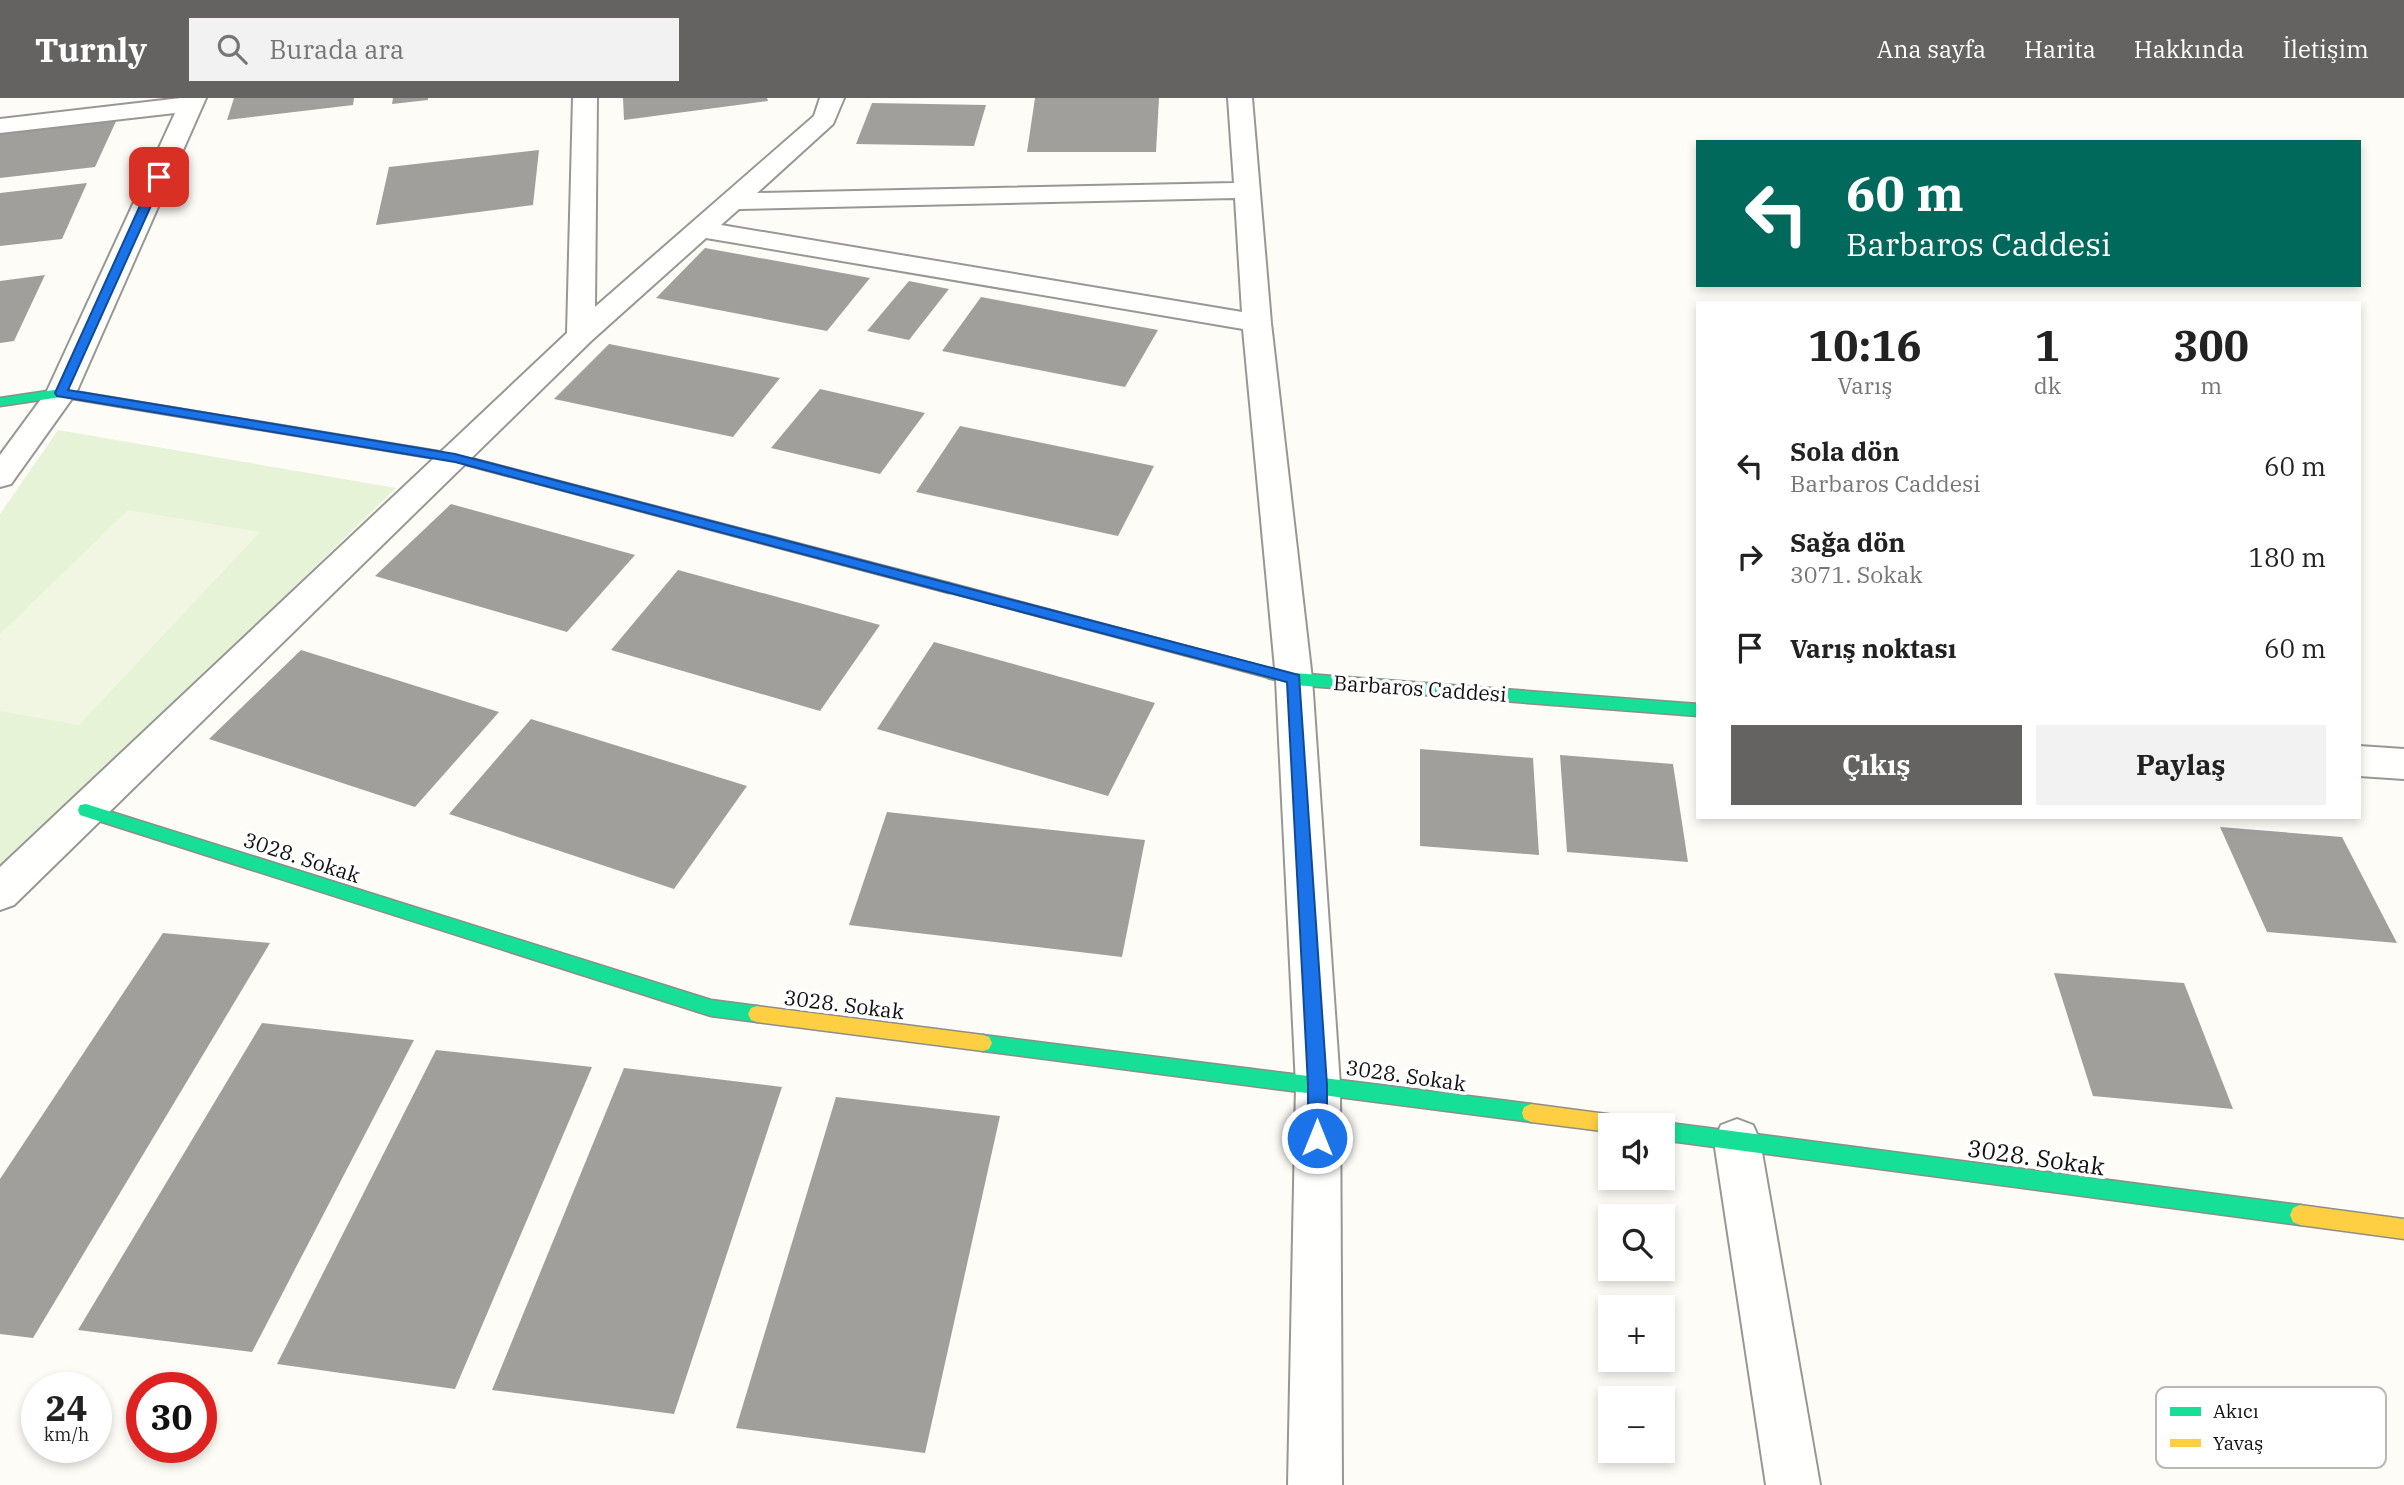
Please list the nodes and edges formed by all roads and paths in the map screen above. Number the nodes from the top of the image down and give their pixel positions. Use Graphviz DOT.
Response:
graph roads {
  1 [pos="584,98"];
  2 [pos="832,98"];
  3 [pos="1240,98"];
  4 [pos="192,101"];
  5 [pos="0,126"];
  6 [pos="1247,190"];
  7 [pos="732,201"];
  8 [pos="700,229"];
  9 [pos="1257,323"];
  10 [pos="581,335"];
  11 [pos="61,393"];
  12 [pos="0,401"];
  13 [pos="455,458"];
  14 [pos="0,477"];
  15 [pos="1294,679"];
  16 [pos="1696,710"];
  17 [pos="2361,761"];
  18 [pos="2404,764"];
  19 [pos="86,810"];
  20 [pos="0,892"];
  21 [pos="1318,1085"];
  22 [pos="1598,1122"];
  23 [pos="1675,1133"];
  24 [pos="1737,1140"];
  25 [pos="2404,1229"];
  26 [pos="1315,1485"];
  27 [pos="1793,1485"];
  1 -- 10 [label="street"];
  2 -- 7 [label="street"];
  3 -- 6 [label="street"];
  4 -- 5 [label="street"];
  4 -- 11 [label="street"];
  6 -- 7 [label="street"];
  6 -- 9 [label="street"];
  7 -- 8 [label="street"];
  8 -- 9 [label="street"];
  8 -- 10 [label="street"];
  9 -- 15 [label="street"];
  10 -- 13 [label="street"];
  11 -- 12 [label="street, Barbaros Caddesi"];
  11 -- 13 [label="street, Barbaros Caddesi"];
  11 -- 14 [label="street"];
  13 -- 15 [label="street, Barbaros Caddesi"];
  13 -- 19 [label="street"];
  15 -- 16 [label="street, Barbaros Caddesi"];
  15 -- 21 [label="street"];
  17 -- 18 [label="street"];
  19 -- 20 [label="street"];
  19 -- 21 [label="street, 3028. Sokak"];
  21 -- 22 [label="street, 3028. Sokak"];
  21 -- 26 [label="street"];
  23 -- 24 [label="street, 3028. Sokak"];
  24 -- 25 [label="street, 3028. Sokak"];
  24 -- 27 [label="street"];
}
